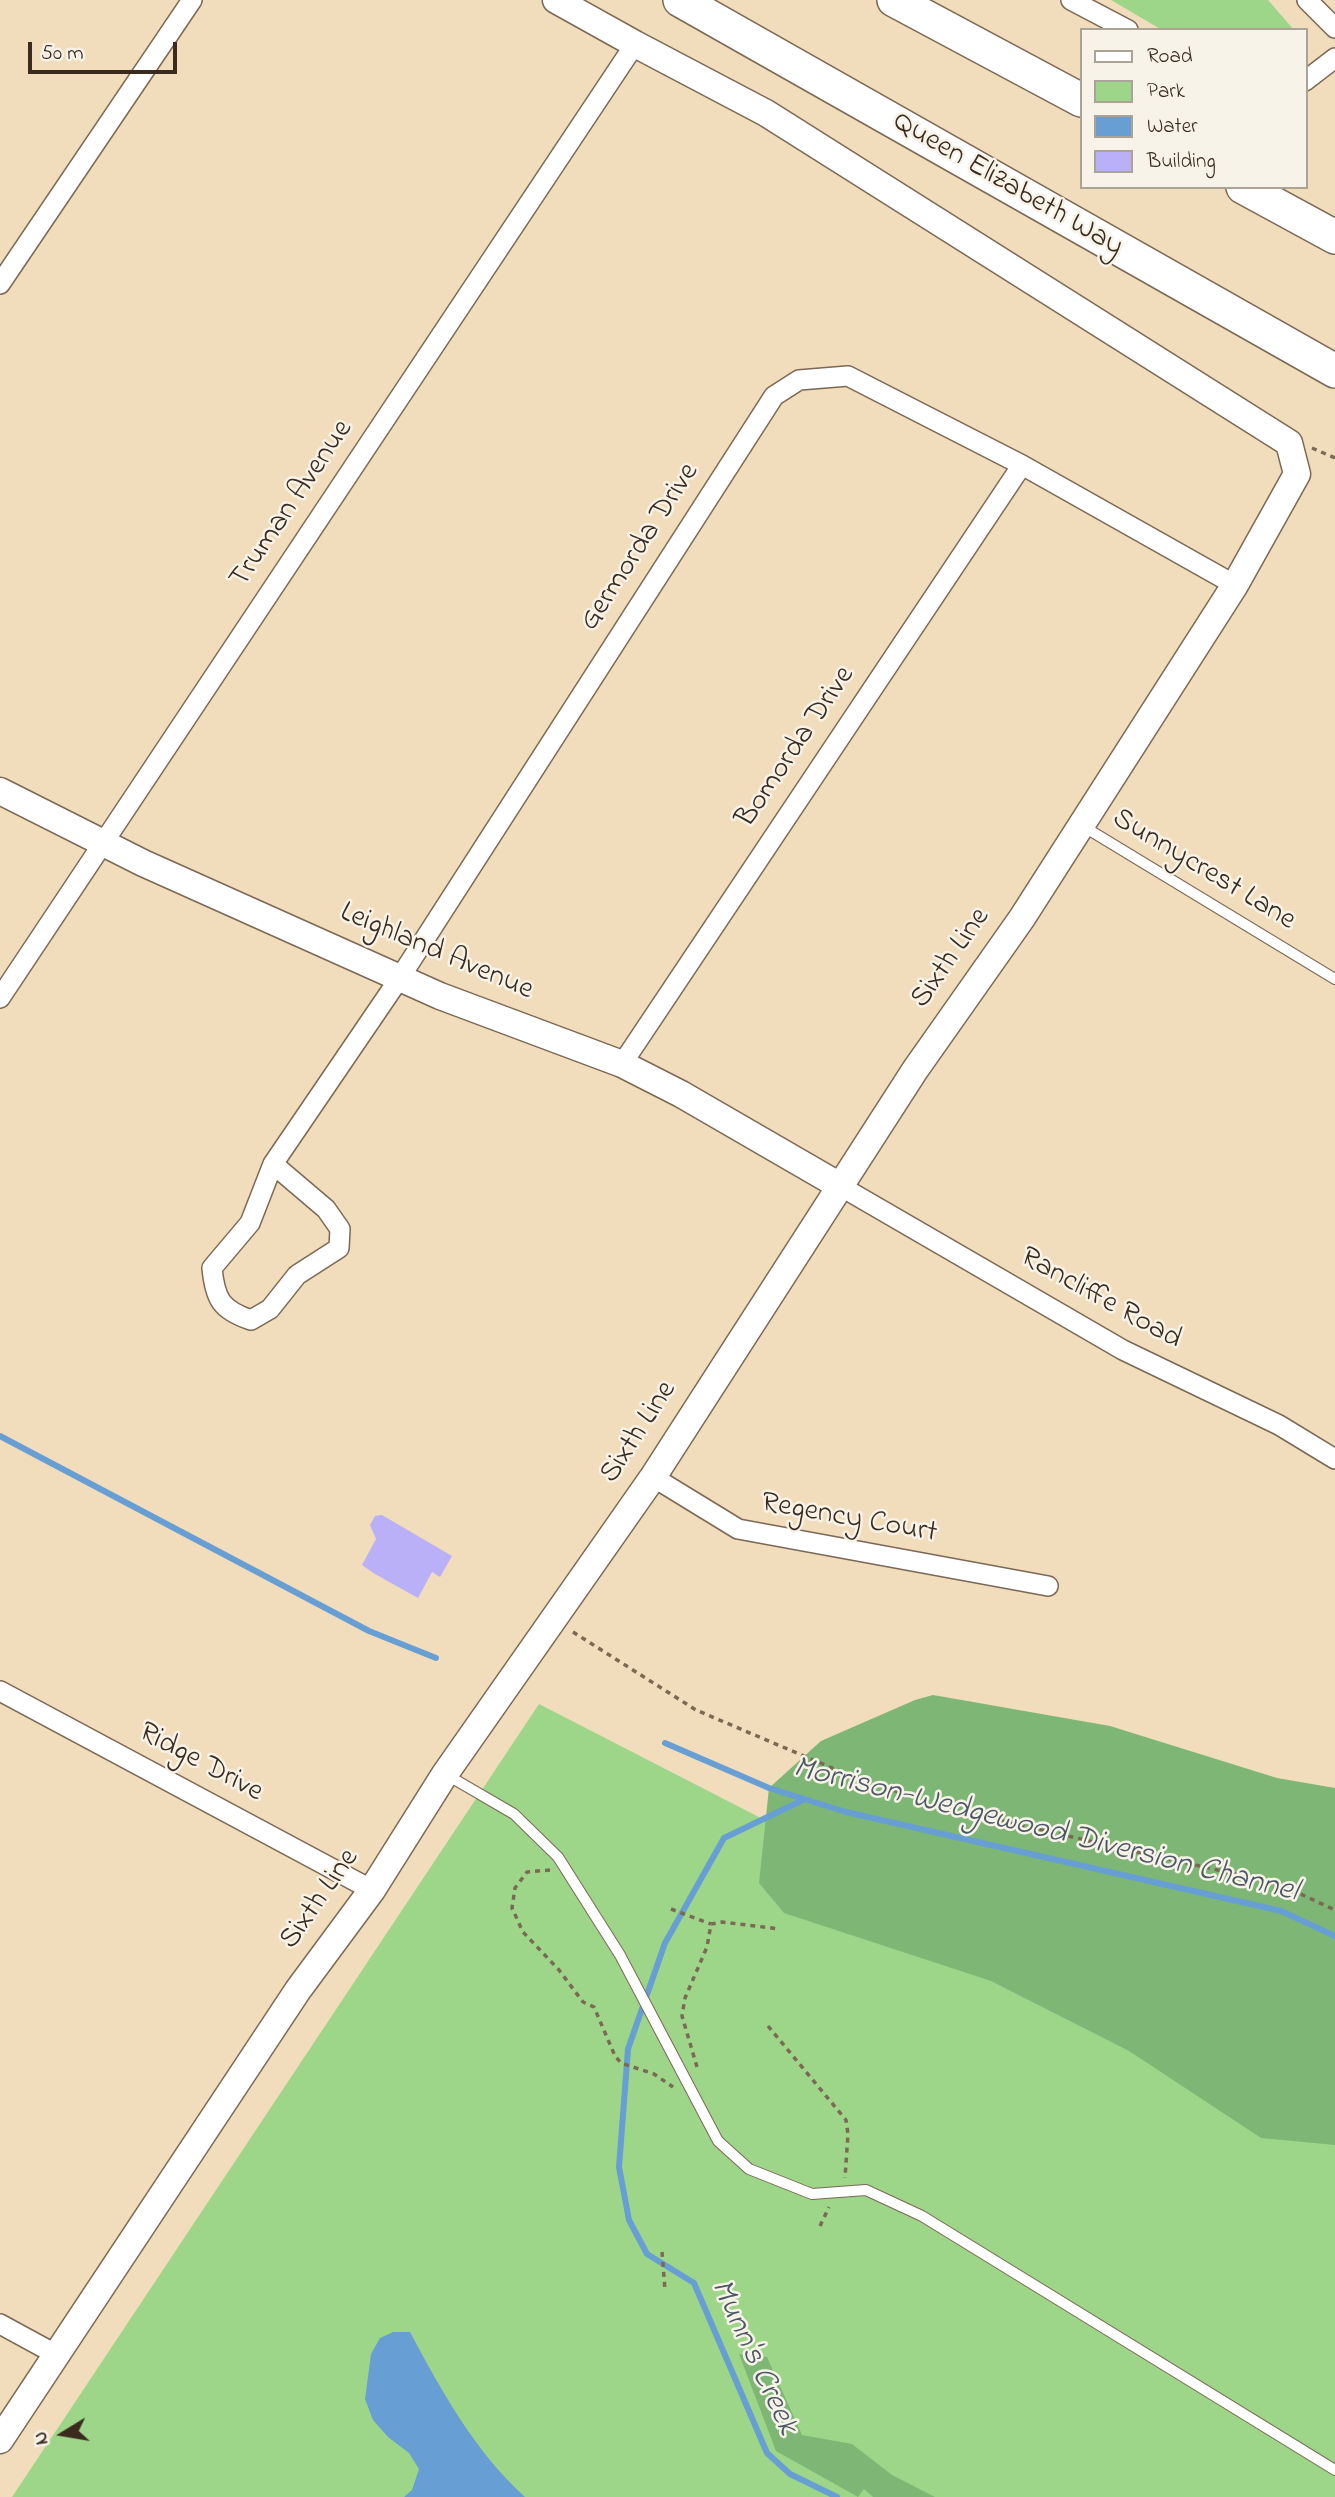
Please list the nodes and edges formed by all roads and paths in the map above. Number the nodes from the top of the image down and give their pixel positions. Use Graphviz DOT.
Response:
graph roads {
  1 [pos="192,0"];
  2 [pos="556,0"];
  3 [pos="680,0"];
  4 [pos="894,0"];
  5 [pos="1071,0"];
  6 [pos="1307,0"];
  7 [pos="1124,28"];
  8 [pos="1335,28"];
  9 [pos="635,44"];
  10 [pos="1335,58"];
  11 [pos="1307,79"];
  12 [pos="1080,99"];
  13 [pos="1247,189"];
  14 [pos="1335,237"];
  15 [pos="0,284"];
  16 [pos="1335,371"];
  17 [pos="1022,465"];
  18 [pos="1235,585"];
  19 [pos="0,791"];
  20 [pos="1081,825"];
  21 [pos="104,843"];
  22 [pos="401,976"];
  23 [pos="1335,979"];
  24 [pos="0,998"];
  25 [pos="622,1065"];
  26 [pos="273,1164"];
  27 [pos="840,1186"];
  28 [pos="1335,1459"];
  29 [pos="653,1477"];
  30 [pos="1048,1586"];
  31 [pos="553,1620"];
  32 [pos="0,1691"];
  33 [pos="445,1774"];
  34 [pos="566,1869"];
  35 [pos="372,1890"];
  36 [pos="671,1909"];
  37 [pos="1335,1910"];
  38 [pos="711,1924"];
  39 [pos="780,1929"];
  40 [pos="768,2026"];
  41 [pos="700,2105"];
  42 [pos="845,2192"];
  43 [pos="820,2226"];
  44 [pos="662,2252"];
  45 [pos="665,2290"];
  46 [pos="0,2324"];
  47 [pos="57,2355"];
  48 [pos="0,2440"];
  49 [pos="1335,2470"];
  1 -- 15 [label="street"];
  2 -- 9 [label="street"];
  3 -- 16 [label="highway, Queen Elizabeth Way"];
  4 -- 12 [label="highway"];
  5 -- 7 [label="street"];
  6 -- 8 [label="street"];
  9 -- 18 [label="street, Sixth Line"];
  9 -- 21 [label="street, Truman Avenue"];
  10 -- 11 [label="street"];
  13 -- 14 [label="highway"];
  17 -- 18 [label="street, Germorda Drive"];
  17 -- 22 [label="street, Germorda Drive"];
  17 -- 25 [label="street, Bomorda Drive"];
  18 -- 20 [label="street, Sixth Line"];
  19 -- 21 [label="street, Leighland Avenue"];
  20 -- 23 [label="lane, Sunnycrest Lane"];
  20 -- 27 [label="street, Sixth Line"];
  21 -- 22 [label="street, Leighland Avenue"];
  21 -- 24 [label="street, Truman Avenue"];
  22 -- 25 [label="street, Leighland Avenue"];
  22 -- 26 [label="street, Germorda Drive"];
  25 -- 27 [label="street, Leighland Avenue"];
  26 -- 26 [label="street, Germorda Drive"];
  27 -- 28 [label="street, Rancliffe Road"];
  27 -- 29 [label="street, Sixth Line"];
  29 -- 30 [label="street, Regency Court"];
  29 -- 31 [label="street, Sixth Line"];
  31 -- 33 [label="street, Sixth Line"];
  31 -- 37 [label="path"];
  32 -- 35 [label="street, Ridge Drive"];
  33 -- 34 [label="lane"];
  33 -- 35 [label="street, Sixth Line"];
  34 -- 41 [label="lane"];
  34 -- 41 [label="path"];
  35 -- 47 [label="street, Sixth Line"];
  36 -- 38 [label="path"];
  38 -- 39 [label="path"];
  38 -- 41 [label="path"];
  40 -- 42 [label="path"];
  41 -- 42 [label="lane"];
  42 -- 43 [label="path"];
  42 -- 49 [label="lane"];
  44 -- 45 [label="path"];
  46 -- 47 [label="street"];
  47 -- 48 [label="street, Sixth Line"];
}
